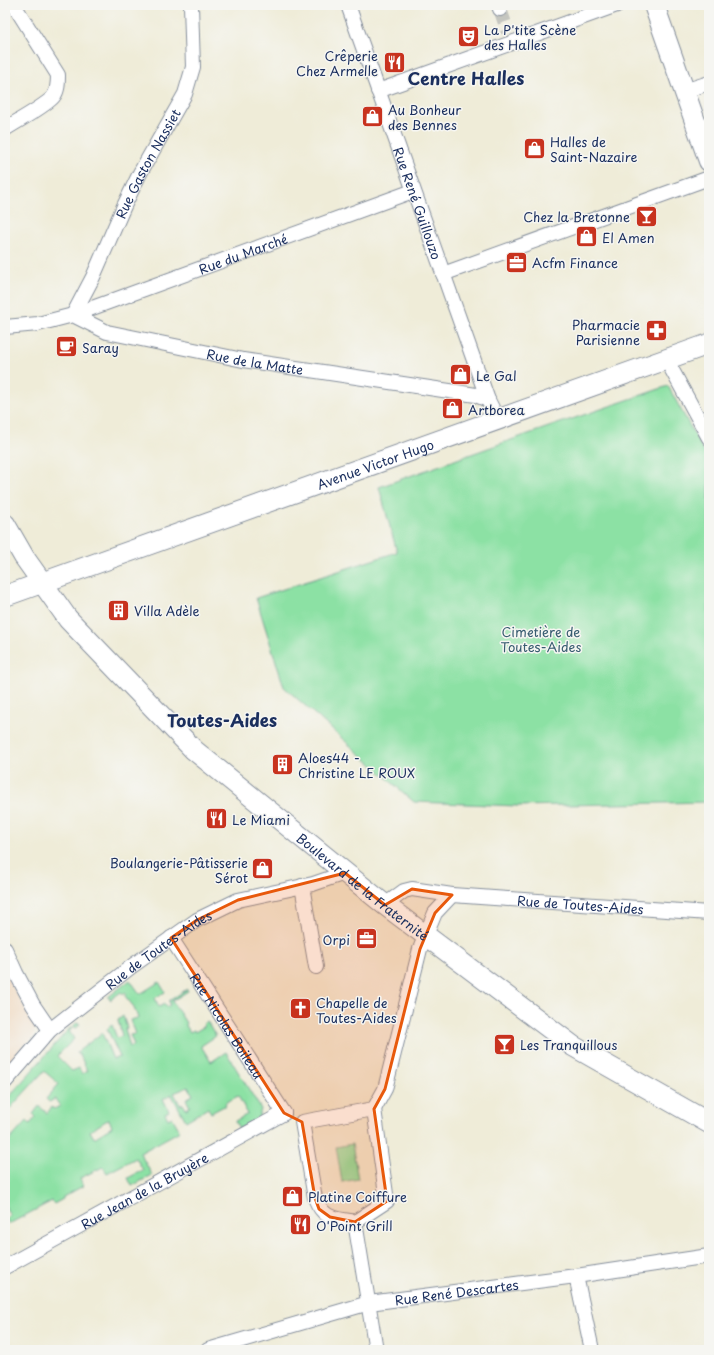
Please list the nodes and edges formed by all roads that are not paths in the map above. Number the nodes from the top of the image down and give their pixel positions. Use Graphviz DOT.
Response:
graph roads {
  1 [pos="14,5"];
  2 [pos="191,5"];
  3 [pos="348,5"];
  4 [pos="617,5"];
  5 [pos="654,5"];
  6 [pos="709,83"];
  7 [pos="378,91"];
  8 [pos="684,92"];
  9 [pos="5,128"];
  10 [pos="709,161"];
  11 [pos="709,178"];
  12 [pos="414,191"];
  13 [pos="443,274"];
  14 [pos="73,315"];
  15 [pos="5,327"];
  16 [pos="709,344"];
  17 [pos="666,359"];
  18 [pos="488,400"];
  19 [pos="498,420"];
  20 [pos="705,423"];
  21 [pos="709,438"];
  22 [pos="5,524"];
  23 [pos="42,583"];
  24 [pos="5,596"];
  25 [pos="345,873"];
  26 [pos="302,886"];
  27 [pos="452,895"];
  28 [pos="385,905"];
  29 [pos="709,913"];
  30 [pos="426,936"];
  31 [pos="171,938"];
  32 [pos="5,949"];
  33 [pos="316,967"];
  34 [pos="50,1030"];
  35 [pos="5,1082"];
  36 [pos="374,1109"];
  37 [pos="284,1113"];
  38 [pos="302,1122"];
  39 [pos="709,1123"];
  40 [pos="356,1222"];
  41 [pos="709,1256"];
  42 [pos="5,1267"];
  43 [pos="576,1276"];
  44 [pos="369,1303"];
  45 [pos="208,1350"];
  46 [pos="376,1350"];
  47 [pos="592,1350"];
  1 -- 9 [label="street"];
  2 -- 14 [label="street, Rue Gaston Nassiet"];
  3 -- 7 [label="street, Rue René Guillouzo"];
  4 -- 7 [label="street"];
  5 -- 8 [label="main road"];
  6 -- 8 [label="street"];
  7 -- 12 [label="street, Rue René Guillouzo"];
  8 -- 10 [label="main road"];
  11 -- 13 [label="street"];
  12 -- 13 [label="street, Rue René Guillouzo"];
  12 -- 14 [label="street, Rue du Marché"];
  13 -- 18 [label="street, Rue René Guillouzo"];
  14 -- 15 [label="street"];
  14 -- 18 [label="street, Rue de la Matte"];
  16 -- 17 [label="main road, Avenue Victor Hugo"];
  17 -- 19 [label="main road, Avenue Victor Hugo"];
  17 -- 20 [label="street"];
  18 -- 19 [label="street"];
  19 -- 23 [label="main road, Avenue Victor Hugo"];
  20 -- 21 [label="street"];
  22 -- 23 [label="main road, Boulevard de la Fraternité"];
  23 -- 24 [label="main road, Avenue Victor Hugo"];
  23 -- 25 [label="main road, Boulevard de la Fraternité"];
  25 -- 26 [label="street, Rue de Toutes-Aides"];
  25 -- 28 [label="main road, Boulevard de la Fraternité"];
  26 -- 31 [label="street, Rue de Toutes-Aides"];
  26 -- 33 [label="street"];
  27 -- 28 [label="street, Rue de Toutes-Aides"];
  27 -- 29 [label="street, Rue de Toutes-Aides"];
  27 -- 30 [label="street"];
  28 -- 30 [label="main road, Boulevard de la Fraternité"];
  30 -- 36 [label="street"];
  30 -- 39 [label="main road, Boulevard de la Fraternité"];
  31 -- 34 [label="street, Rue de Toutes-Aides"];
  31 -- 37 [label="street, Rue Nicolas Boileau"];
  32 -- 34 [label="street"];
  34 -- 35 [label="street, Rue de Toutes-Aides"];
  36 -- 38 [label="street"];
  36 -- 40 [label="street"];
  37 -- 38 [label="street"];
  37 -- 42 [label="street, Rue Jean de la Bruyère"];
  38 -- 40 [label="street"];
  40 -- 44 [label="street"];
  41 -- 43 [label="street, Rue René Descartes"];
  43 -- 44 [label="street, Rue René Descartes"];
  43 -- 47 [label="street"];
  44 -- 45 [label="street, Rue René Descartes"];
  44 -- 46 [label="street"];
}
